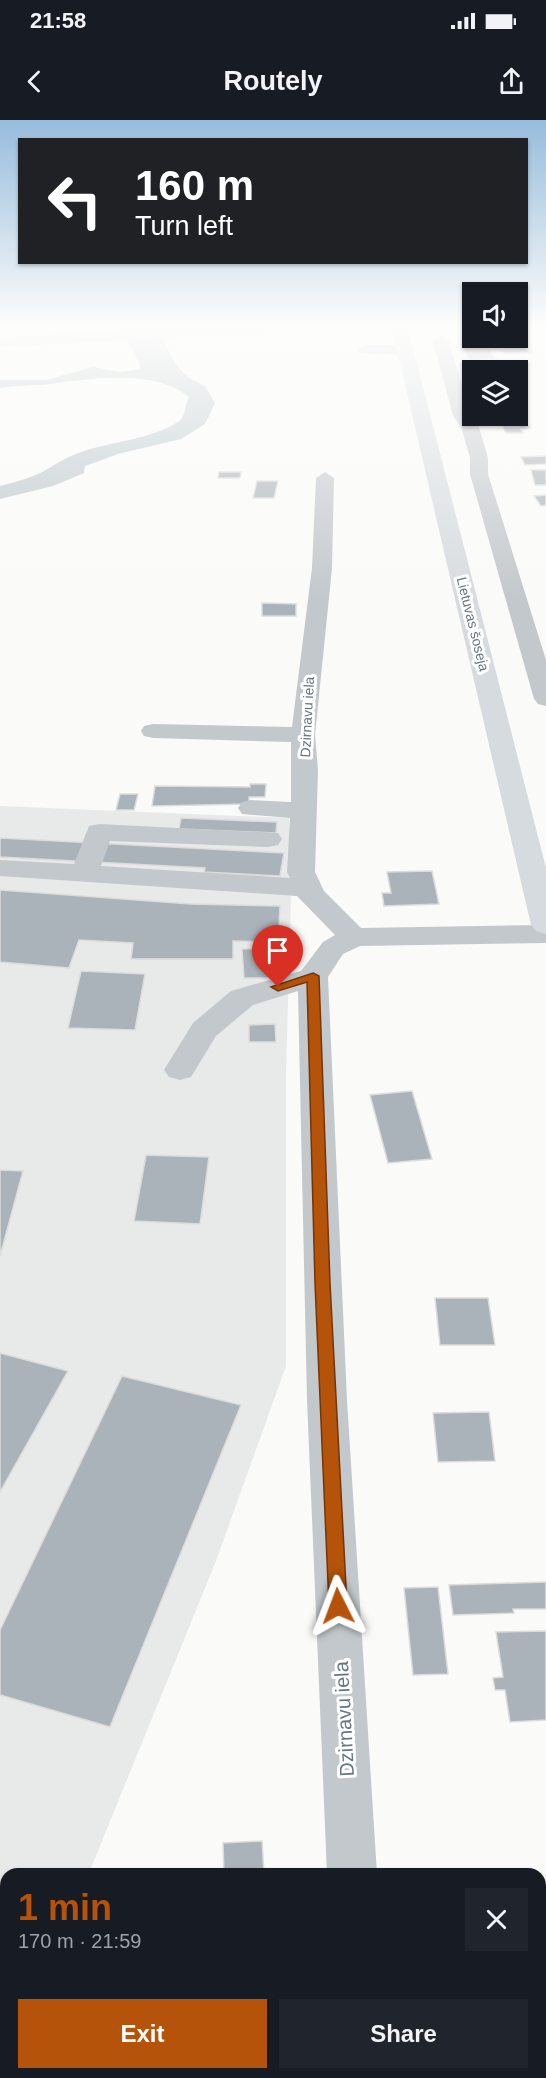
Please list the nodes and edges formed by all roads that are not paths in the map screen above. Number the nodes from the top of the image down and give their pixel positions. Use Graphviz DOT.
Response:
graph roads {
  1 [pos="422,415"];
  2 [pos="462,415"];
  3 [pos="325,478"];
  4 [pos="546,699"];
  5 [pos="153,731"];
  6 [pos="303,735"];
  7 [pos="250,808"];
  8 [pos="303,811"];
  9 [pos="268,839"];
  10 [pos="0,868"];
  11 [pos="85,873"];
  12 [pos="308,888"];
  13 [pos="546,924"];
  14 [pos="546,934"];
  15 [pos="354,937"];
  16 [pos="313,976"];
  17 [pos="180,1070"];
  18 [pos="352,1868"];
  1 -- 13 [label="main road, Lietuvas šoseja"];
  2 -- 4 [label="street"];
  3 -- 6 [label="street, Dzirnavu iela"];
  5 -- 6 [label="street"];
  6 -- 8 [label="street, Dzirnavu iela"];
  7 -- 8 [label="street"];
  8 -- 12 [label="street, Dzirnavu iela"];
  9 -- 11 [label="street"];
  10 -- 11 [label="street"];
  11 -- 12 [label="street"];
  12 -- 15 [label="street, Dzirnavu iela"];
  14 -- 15 [label="street"];
  15 -- 16 [label="street"];
  16 -- 17 [label="street"];
  16 -- 18 [label="street, Dzirnavu iela"];
}
